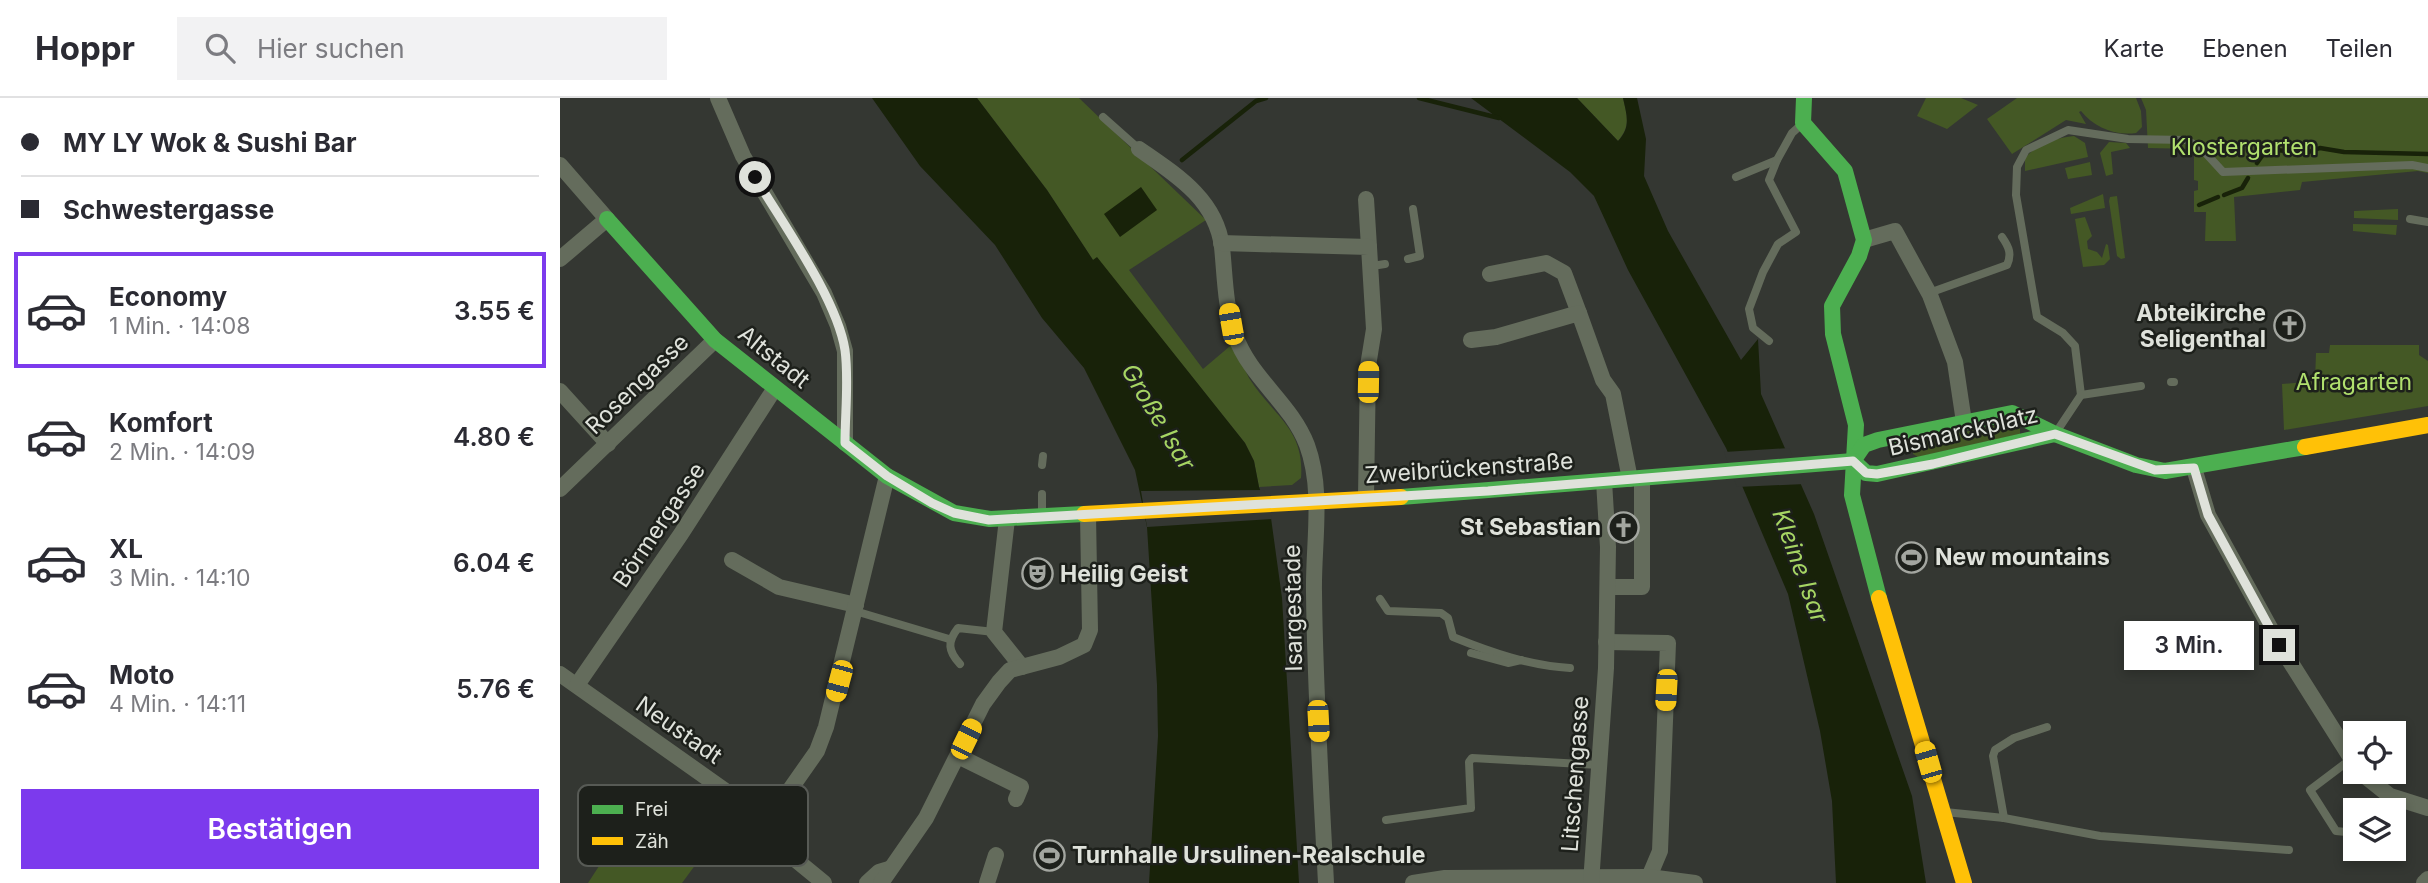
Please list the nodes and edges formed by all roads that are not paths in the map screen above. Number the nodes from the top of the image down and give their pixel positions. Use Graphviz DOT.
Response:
graph roads {
  1 [pos="718,98"];
  2 [pos="1804,98"];
  3 [pos="1103,117"];
  4 [pos="1803,123"];
  5 [pos="1139,149"];
  6 [pos="1777,160"];
  7 [pos="560,165"];
  8 [pos="2428,168"];
  9 [pos="1736,177"];
  10 [pos="1366,199"];
  11 [pos="1413,209"];
  12 [pos="607,219"];
  13 [pos="2410,219"];
  14 [pos="2428,222"];
  15 [pos="2002,237"];
  16 [pos="1221,243"];
  17 [pos="1369,247"];
  18 [pos="1862,248"];
  19 [pos="560,259"];
  20 [pos="1408,259"];
  21 [pos="1490,274"];
  22 [pos="1930,293"];
  23 [pos="1579,313"];
  24 [pos="1768,338"];
  25 [pos="715,340"];
  26 [pos="1471,340"];
  27 [pos="2141,386"];
  28 [pos="775,388"];
  29 [pos="560,391"];
  30 [pos="2081,395"];
  31 [pos="2023,416"];
  32 [pos="1964,422"];
  33 [pos="2428,425"];
  34 [pos="2055,434"];
  35 [pos="2026,440"];
  36 [pos="845,443"];
  37 [pos="608,444"];
  38 [pos="1853,461"];
  39 [pos="2194,468"];
  40 [pos="887,476"];
  41 [pos="1636,479"];
  42 [pos="1605,481"];
  43 [pos="560,489"];
  44 [pos="1042,494"];
  45 [pos="1366,497"];
  46 [pos="1316,501"];
  47 [pos="1088,515"];
  48 [pos="1042,517"];
  49 [pos="1007,519"];
  50 [pos="733,560"];
  51 [pos="1608,587"];
  52 [pos="1380,599"];
  53 [pos="855,608"];
  54 [pos="994,632"];
  55 [pos="949,639"];
  56 [pos="1606,642"];
  57 [pos="1471,653"];
  58 [pos="1521,660"];
  59 [pos="960,664"];
  60 [pos="1022,667"];
  61 [pos="1570,668"];
  62 [pos="560,674"];
  63 [pos="577,685"];
  64 [pos="2048,727"];
  65 [pos="2343,747"];
  66 [pos="958,756"];
  67 [pos="1599,765"];
  68 [pos="2343,772"];
  69 [pos="2373,784"];
  70 [pos="717,785"];
  71 [pos="793,785"];
  72 [pos="1016,799"];
  73 [pos="2428,808"];
  74 [pos="1942,811"];
  75 [pos="2004,818"];
  76 [pos="1385,820"];
  77 [pos="2343,832"];
  78 [pos="2289,850"];
  79 [pos="996,855"];
  80 [pos="803,866"];
  81 [pos="885,876"];
  82 [pos="1649,877"];
  83 [pos="2428,879"];
  84 [pos="1591,880"];
  85 [pos="824,883"];
  86 [pos="867,883"];
  87 [pos="986,883"];
  88 [pos="1326,883"];
  89 [pos="1413,883"];
  90 [pos="1695,883"];
  91 [pos="1964,883"];
  92 [pos="2424,883"];
  1 -- 36 [label="street"];
  2 -- 4 [label="street"];
  3 -- 5 [label="lane"];
  4 -- 6 [label="lane"];
  4 -- 18 [label="street"];
  5 -- 16 [label="street, Isargestade"];
  6 -- 9 [label="lane"];
  6 -- 24 [label="lane"];
  7 -- 12 [label="street, Altstadt"];
  8 -- 30 [label="lane"];
  10 -- 17 [label="street"];
  11 -- 20 [label="lane"];
  12 -- 19 [label="street"];
  12 -- 25 [label="street, Altstadt"];
  13 -- 14 [label="lane"];
  15 -- 22 [label="lane"];
  16 -- 17 [label="street"];
  16 -- 46 [label="street, Isargestade"];
  17 -- 45 [label="street"];
  18 -- 22 [label="street"];
  18 -- 38 [label="street"];
  21 -- 23 [label="street"];
  22 -- 32 [label="street"];
  23 -- 26 [label="street"];
  23 -- 41 [label="street"];
  25 -- 28 [label="street, Altstadt"];
  25 -- 37 [label="street, Rosengasse"];
  27 -- 30 [label="lane"];
  28 -- 36 [label="street, Altstadt"];
  28 -- 63 [label="street, Börmergasse"];
  29 -- 37 [label="street"];
  30 -- 34 [label="lane"];
  31 -- 32 [label="street, Bismarckplatz"];
  31 -- 34 [label="street, Bismarckplatz"];
  31 -- 35 [label="street"];
  32 -- 38 [label="street, Bismarckplatz"];
  33 -- 39 [label="street, Bismarckplatz"];
  34 -- 35 [label="street, Bismarckplatz"];
  34 -- 39 [label="street, Bismarckplatz"];
  35 -- 38 [label="street, Bismarckplatz"];
  36 -- 40 [label="street, Altstadt"];
  37 -- 43 [label="street, Rosengasse"];
  38 -- 41 [label="street, Zweibrückenstraße"];
  38 -- 74 [label="street"];
  39 -- 65 [label="street"];
  40 -- 49 [label="street, Altstadt"];
  40 -- 53 [label="street"];
  41 -- 42 [label="street, Zweibrückenstraße"];
  41 -- 51 [label="street"];
  42 -- 45 [label="street, Zweibrückenstraße"];
  42 -- 51 [label="street, Litschengasse"];
  44 -- 48 [label="lane"];
  45 -- 46 [label="street, Zweibrückenstraße"];
  46 -- 47 [label="street, Zweibrückenstraße"];
  46 -- 88 [label="street, Isargestade"];
  47 -- 48 [label="street, Altstadt"];
  47 -- 60 [label="street"];
  48 -- 49 [label="street, Altstadt"];
  49 -- 54 [label="street"];
  50 -- 53 [label="street"];
  51 -- 56 [label="street, Litschengasse"];
  52 -- 58 [label="lane, Litschengasse"];
  53 -- 55 [label="lane"];
  53 -- 71 [label="street"];
  54 -- 55 [label="lane"];
  54 -- 60 [label="street"];
  55 -- 59 [label="lane"];
  56 -- 67 [label="street, Litschengasse"];
  56 -- 82 [label="street"];
  57 -- 58 [label="lane"];
  58 -- 61 [label="lane, Litschengasse"];
  60 -- 66 [label="street"];
  62 -- 63 [label="street, Neustadt"];
  63 -- 70 [label="street, Neustadt"];
  64 -- 75 [label="lane"];
  66 -- 72 [label="street"];
  66 -- 81 [label="street"];
  67 -- 76 [label="lane"];
  67 -- 84 [label="street, Litschengasse"];
  68 -- 77 [label="lane"];
  69 -- 73 [label="street"];
  74 -- 75 [label="lane"];
  74 -- 91 [label="street"];
  75 -- 78 [label="lane"];
  79 -- 87 [label="street"];
  80 -- 85 [label="street, Neustadt"];
  81 -- 86 [label="street"];
  82 -- 84 [label="street"];
  82 -- 90 [label="street"];
  83 -- 92 [label="street"];
  84 -- 89 [label="street"];
}
